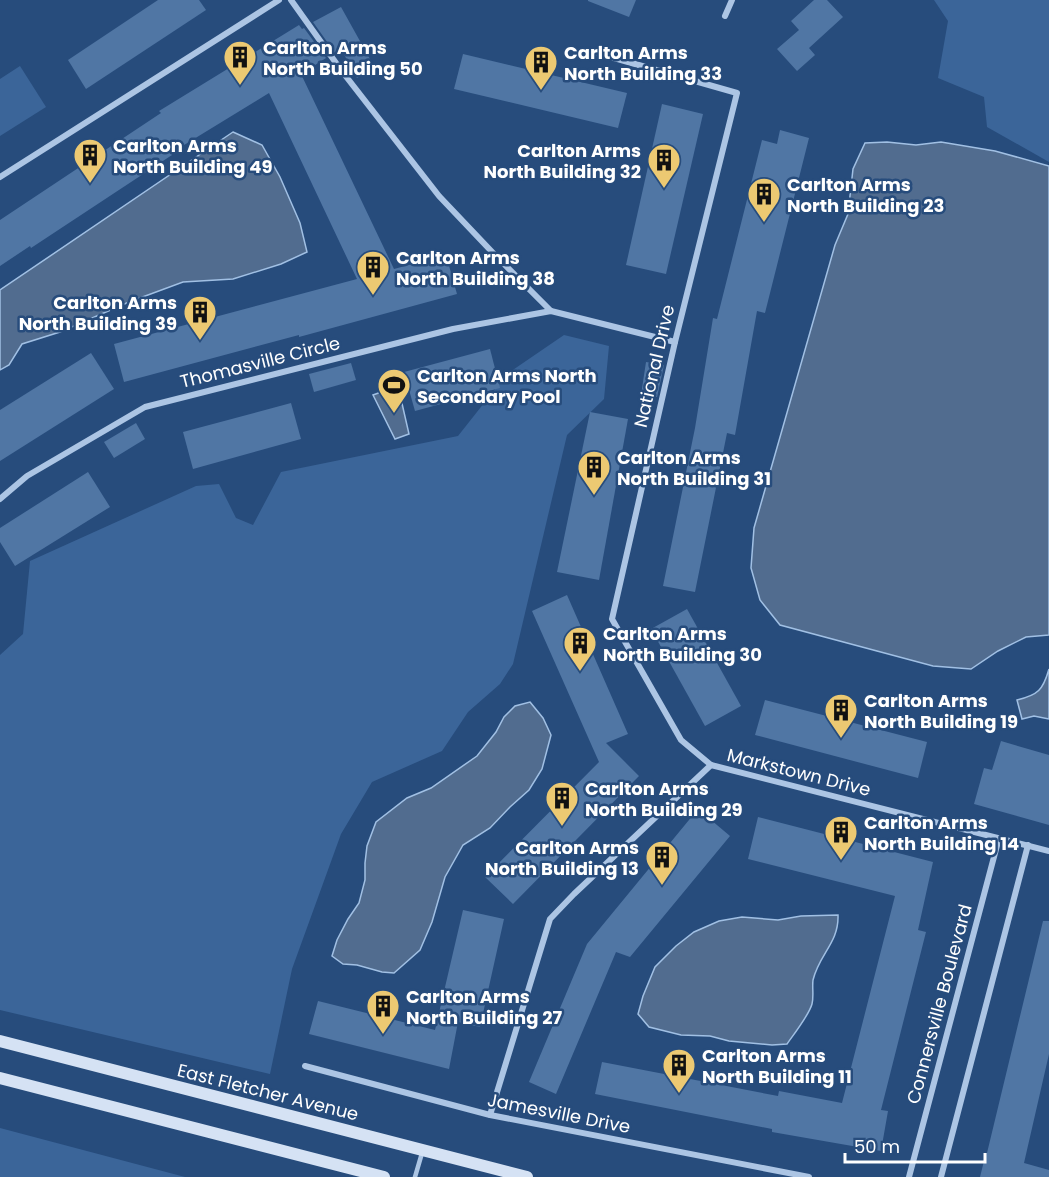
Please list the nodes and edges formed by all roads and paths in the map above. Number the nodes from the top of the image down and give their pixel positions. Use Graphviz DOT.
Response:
graph roads {
  1 [pos="279,0"];
  2 [pos="291,0"];
  3 [pos="732,0"];
  4 [pos="725,16"];
  5 [pos="593,52"];
  6 [pos="0,177"];
  7 [pos="551,311"];
  8 [pos="675,342"];
  9 [pos="0,499"];
  10 [pos="711,765"];
  11 [pos="999,838"];
  12 [pos="1028,845"];
  13 [pos="1049,851"];
  14 [pos="0,1041"];
  15 [pos="305,1066"];
  16 [pos="0,1078"];
  17 [pos="490,1115"];
  18 [pos="422,1150"];
  19 [pos="384,1177"];
  20 [pos="415,1177"];
  21 [pos="527,1177"];
  22 [pos="809,1177"];
  23 [pos="909,1177"];
  24 [pos="941,1177"];
  1 -- 6 [label="street"];
  2 -- 7 [label="street"];
  3 -- 4 [label="street"];
  5 -- 8 [label="street, National Drive"];
  7 -- 8 [label="street, Thomasville Circle"];
  7 -- 9 [label="street, Thomasville Circle"];
  8 -- 10 [label="street, National Drive"];
  10 -- 11 [label="street, Markstown Drive"];
  10 -- 17 [label="street, Markstown Drive"];
  11 -- 12 [label="street, Markstown Drive"];
  11 -- 23 [label="street, Connersville Boulevard"];
  12 -- 13 [label="street, Markstown Drive"];
  12 -- 24 [label="street"];
  14 -- 18 [label="main road, East Fletcher Avenue"];
  15 -- 17 [label="street, Jamesville Drive"];
  16 -- 19 [label="main road"];
  17 -- 22 [label="street, Jamesville Drive"];
  18 -- 20 [label="lane"];
  18 -- 21 [label="main road, East Fletcher Avenue"];
}
